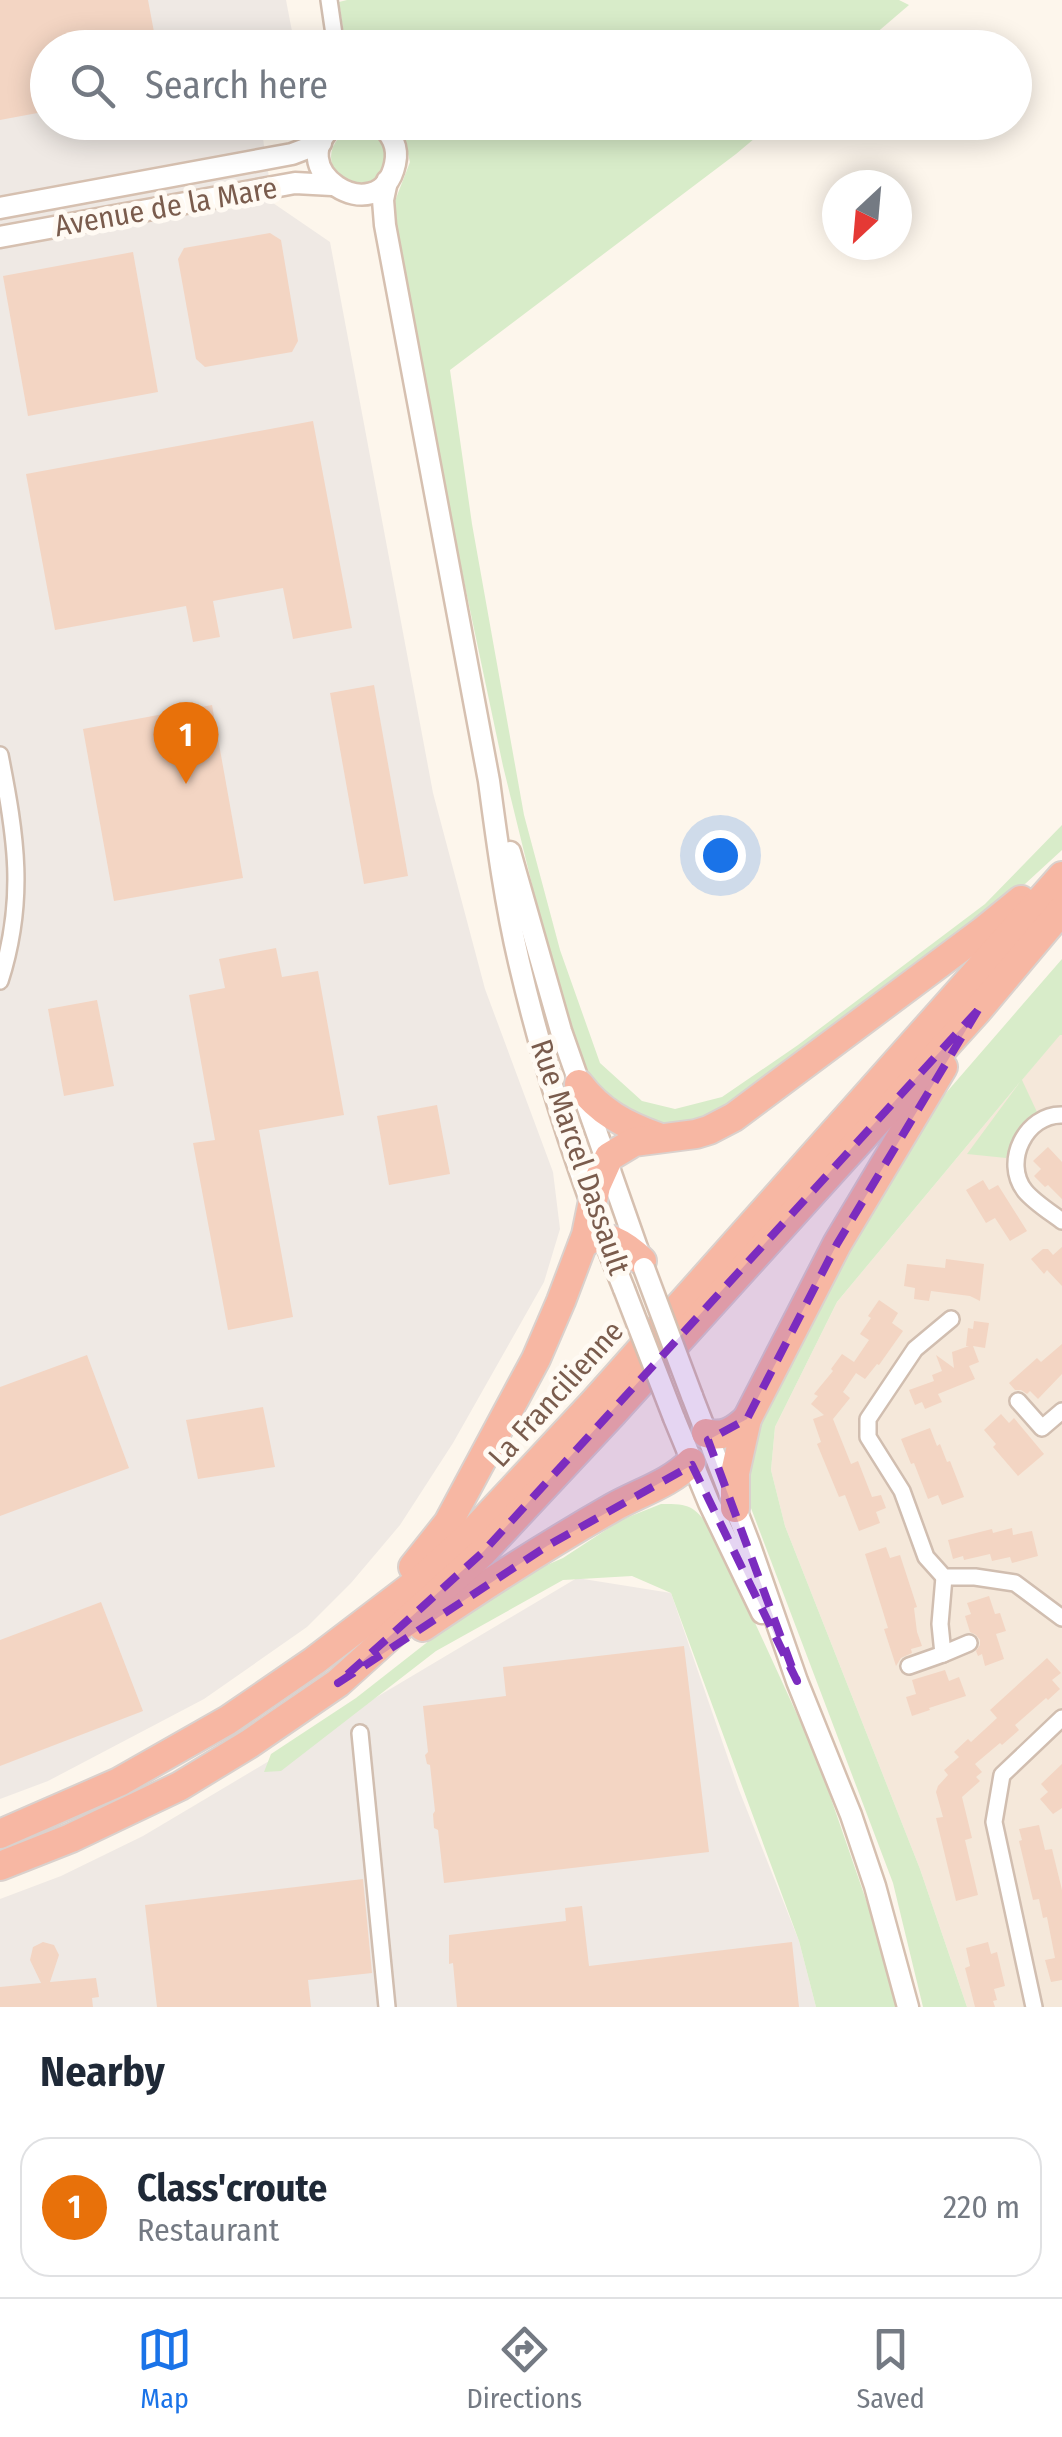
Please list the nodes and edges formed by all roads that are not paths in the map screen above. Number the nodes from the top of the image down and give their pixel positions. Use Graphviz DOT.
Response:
graph roads {
  1 [pos="329,0"];
  2 [pos="333,30"];
  3 [pos="314,140"];
  4 [pos="328,140"];
  5 [pos="391,140"];
  6 [pos="387,181"];
  7 [pos="342,190"];
  8 [pos="0,208"];
  9 [pos="385,226"];
  10 [pos="0,238"];
  11 [pos="0,754"];
  12 [pos="489,781"];
  13 [pos="1062,876"];
  14 [pos="1062,910"];
  15 [pos="0,982"];
  16 [pos="978,1010"];
  17 [pos="578,1084"];
  18 [pos="1062,1114"];
  19 [pos="660,1137"];
  20 [pos="607,1161"];
  21 [pos="592,1209"];
  22 [pos="1062,1222"];
  23 [pos="593,1241"];
  24 [pos="643,1265"];
  25 [pos="951,1319"];
  26 [pos="1018,1401"];
  27 [pos="1062,1410"];
  28 [pos="747,1419"];
  29 [pos="706,1433"];
  30 [pos="691,1462"];
  31 [pos="657,1486"];
  32 [pos="722,1506"];
  33 [pos="944,1577"];
  34 [pos="1062,1618"];
  35 [pos="969,1644"];
  36 [pos="943,1654"];
  37 [pos="314,1661"];
  38 [pos="909,1666"];
  39 [pos="338,1683"];
  40 [pos="1062,1718"];
  41 [pos="360,1732"];
  42 [pos="0,1834"];
  43 [pos="0,1866"];
  44 [pos="387,2007"];
  45 [pos="908,2007"];
  46 [pos="1034,2007"];
  1 -- 2 [label="street"];
  3 -- 8 [label="street, Avenue de la Mare"];
  4 -- 7 [label="street"];
  5 -- 6 [label="street, Rue Marcel Dassault"];
  6 -- 7 [label="street, Avenue de la Mare"];
  6 -- 9 [label="street, Rue Marcel Dassault"];
  7 -- 9 [label="street"];
  7 -- 10 [label="street, Avenue de la Mare"];
  9 -- 12 [label="street, Rue Marcel Dassault"];
  11 -- 15 [label="street"];
  12 -- 17 [label="street, Rue Marcel Dassault"];
  12 -- 21 [label="street, Rue Marcel Dassault"];
  13 -- 19 [label="highway"];
  13 -- 37 [label="highway, La Francilienne"];
  14 -- 16 [label="highway, La Francilienne"];
  16 -- 28 [label="highway"];
  16 -- 39 [label="highway, La Francilienne"];
  17 -- 19 [label="highway"];
  17 -- 20 [label="street, Rue Marcel Dassault"];
  18 -- 22 [label="street"];
  19 -- 20 [label="highway"];
  20 -- 21 [label="highway"];
  20 -- 24 [label="street, Rue Marcel Dassault"];
  21 -- 23 [label="highway"];
  23 -- 24 [label="highway"];
  23 -- 30 [label="street, Rue Marcel Dassault, bridge"];
  23 -- 37 [label="highway"];
  24 -- 29 [label="street, Rue Marcel Dassault, bridge"];
  25 -- 33 [label="street"];
  26 -- 27 [label="street"];
  28 -- 29 [label="highway"];
  28 -- 32 [label="highway"];
  29 -- 30 [label="street"];
  29 -- 32 [label="street, Rue Marcel Dassault"];
  30 -- 31 [label="highway"];
  30 -- 32 [label="street, Rue Marcel Dassault"];
  31 -- 32 [label="street"];
  31 -- 39 [label="highway"];
  32 -- 45 [label="street, Rue Marcel Dassault"];
  33 -- 34 [label="street"];
  33 -- 36 [label="street"];
  35 -- 36 [label="street"];
  36 -- 38 [label="street"];
  37 -- 42 [label="highway, La Francilienne"];
  39 -- 43 [label="highway, La Francilienne"];
  40 -- 46 [label="street"];
  41 -- 44 [label="street"];
}
